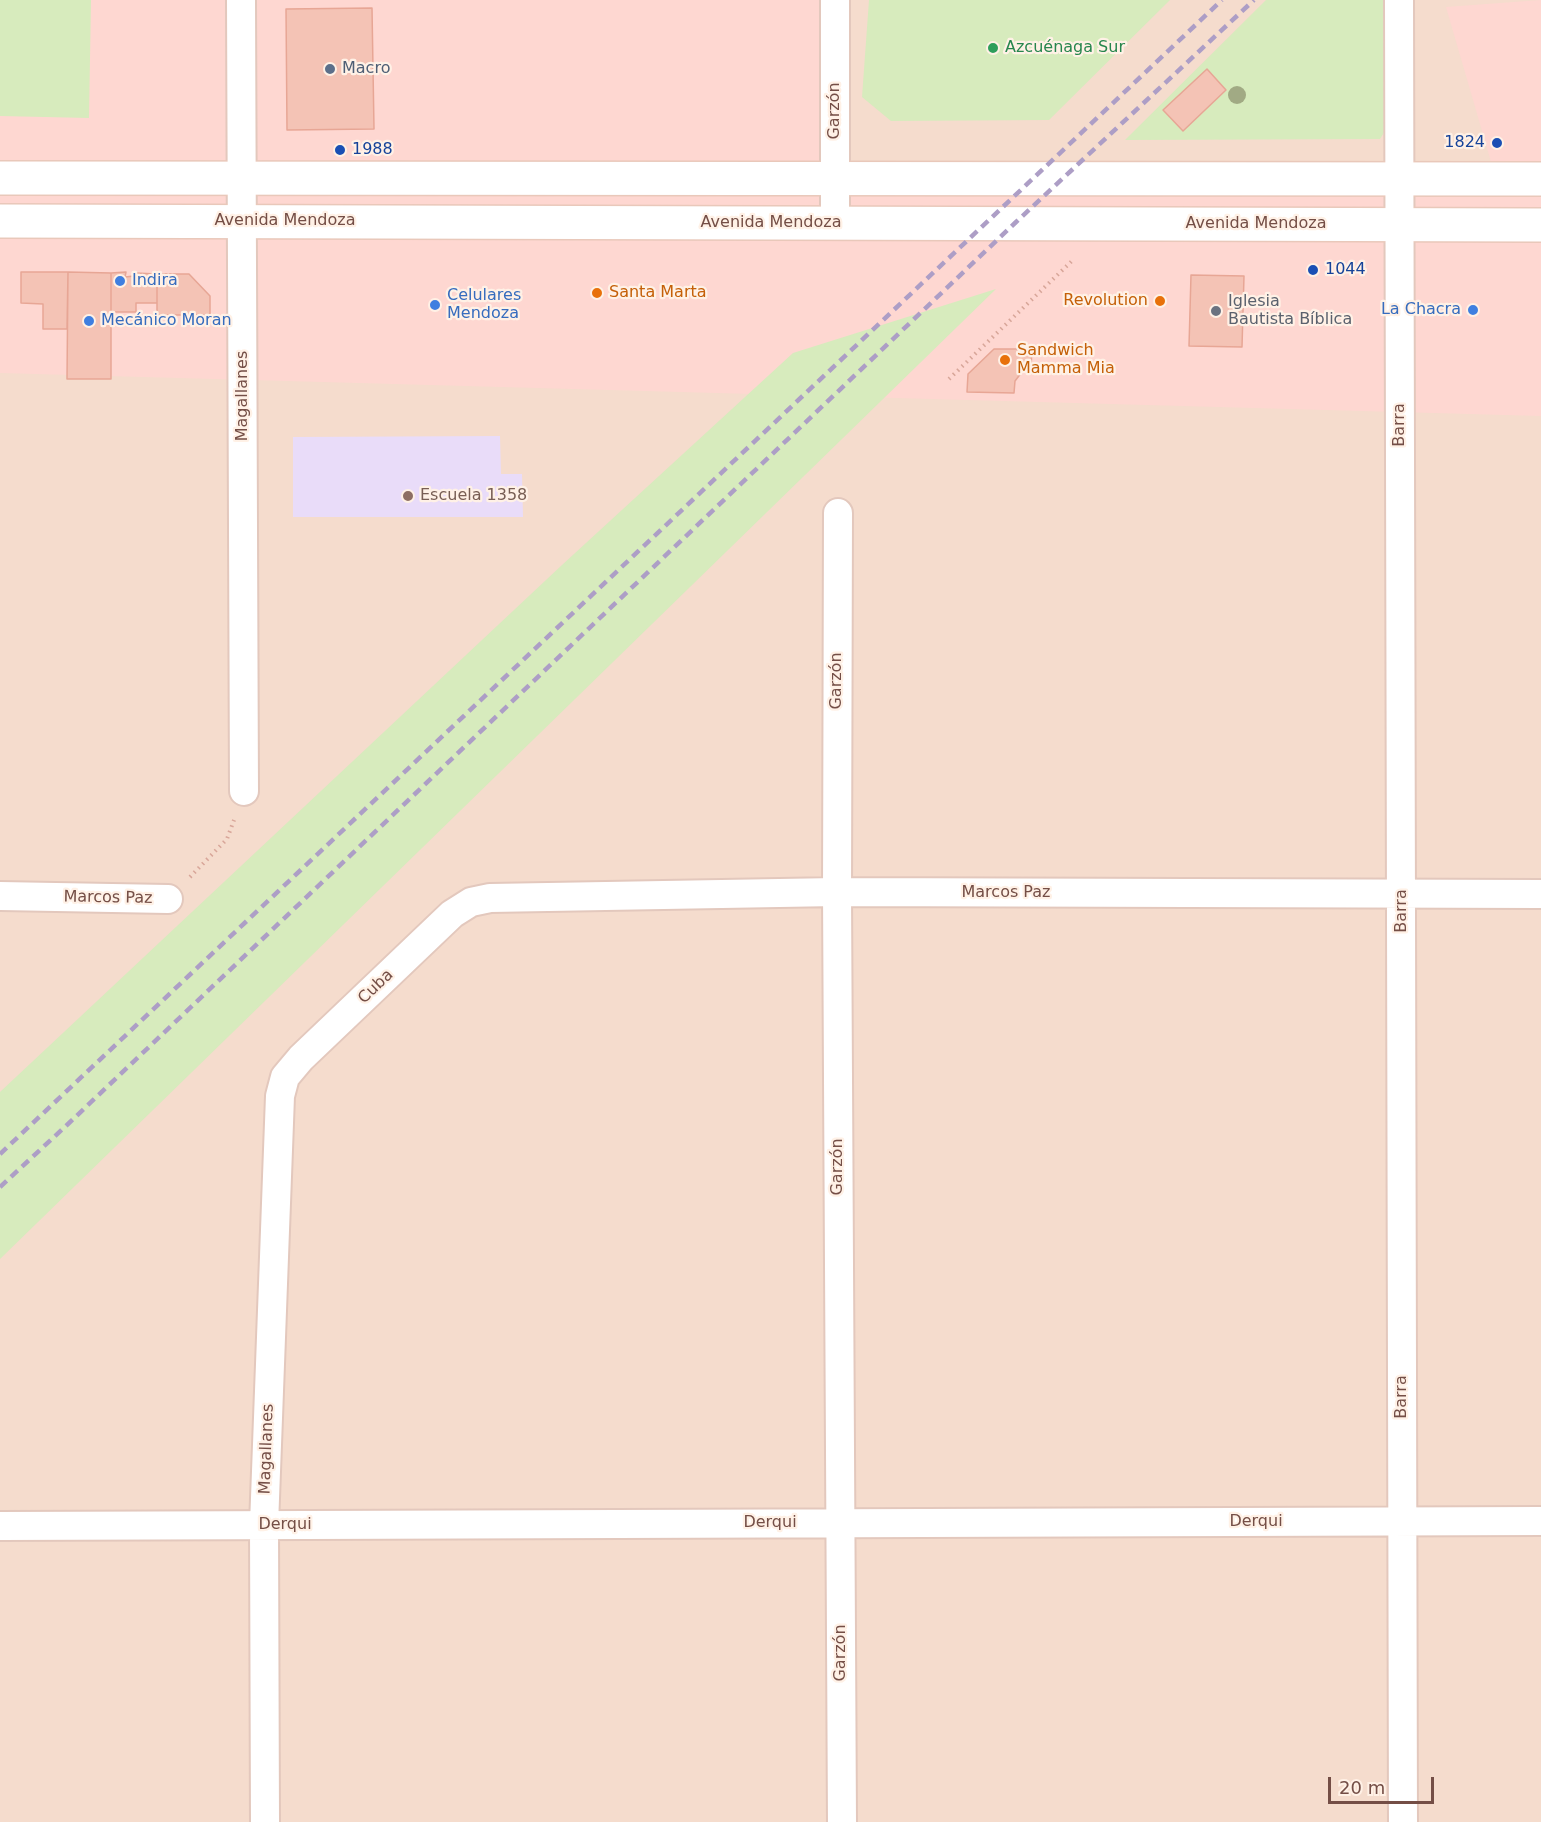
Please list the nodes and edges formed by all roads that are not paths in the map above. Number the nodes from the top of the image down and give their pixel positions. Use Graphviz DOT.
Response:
graph roads {
  1 [pos="242,0"];
  2 [pos="835,0"];
  3 [pos="1399,0"];
  4 [pos="0,178"];
  5 [pos="242,178"];
  6 [pos="835,178"];
  7 [pos="1399,179"];
  8 [pos="1541,179"];
  9 [pos="0,220"];
  10 [pos="242,221"];
  11 [pos="835,223"];
  12 [pos="1399,224"];
  13 [pos="1541,225"];
  14 [pos="838,513"];
  15 [pos="244,791"];
  16 [pos="837,892"];
  17 [pos="1402,894"];
  18 [pos="1541,894"];
  19 [pos="0,897"];
  20 [pos="168,899"];
  21 [pos="471,902"];
  22 [pos="285,1077"];
  23 [pos="1541,1521"];
  24 [pos="1402,1522"];
  25 [pos="841,1523"];
  26 [pos="264,1525"];
  27 [pos="0,1526"];
  28 [pos="265,1822"];
  29 [pos="842,1822"];
  30 [pos="1403,1822"];
  1 -- 5 [label="street, Magallanes"];
  2 -- 6 [label="street, Garzón"];
  3 -- 7 [label="street, Barra"];
  4 -- 5 [label="main road"];
  5 -- 6 [label="main road"];
  5 -- 10 [label="street, Magallanes"];
  6 -- 7 [label="main road"];
  6 -- 11 [label="street, Garzón"];
  7 -- 8 [label="main road"];
  7 -- 12 [label="street, Barra"];
  9 -- 10 [label="main road, Avenida Mendoza"];
  10 -- 11 [label="main road, Avenida Mendoza"];
  10 -- 15 [label="street, Magallanes"];
  11 -- 12 [label="main road, Avenida Mendoza"];
  12 -- 13 [label="main road, Avenida Mendoza"];
  12 -- 17 [label="street, Barra"];
  14 -- 16 [label="street, Garzón"];
  16 -- 17 [label="street, Marcos Paz"];
  16 -- 21 [label="street, Marcos Paz"];
  16 -- 25 [label="street, Garzón"];
  17 -- 18 [label="street, Marcos Paz"];
  17 -- 24 [label="street, Barra"];
  19 -- 20 [label="street, Marcos Paz"];
  21 -- 22 [label="street, Cuba"];
  22 -- 26 [label="street, Magallanes"];
  23 -- 24 [label="street, Derqui"];
  24 -- 25 [label="street, Derqui"];
  24 -- 30 [label="street, Barra"];
  25 -- 26 [label="street, Derqui"];
  25 -- 29 [label="street, Garzón"];
  26 -- 27 [label="street, Derqui"];
  26 -- 28 [label="street, Magallanes"];
}
